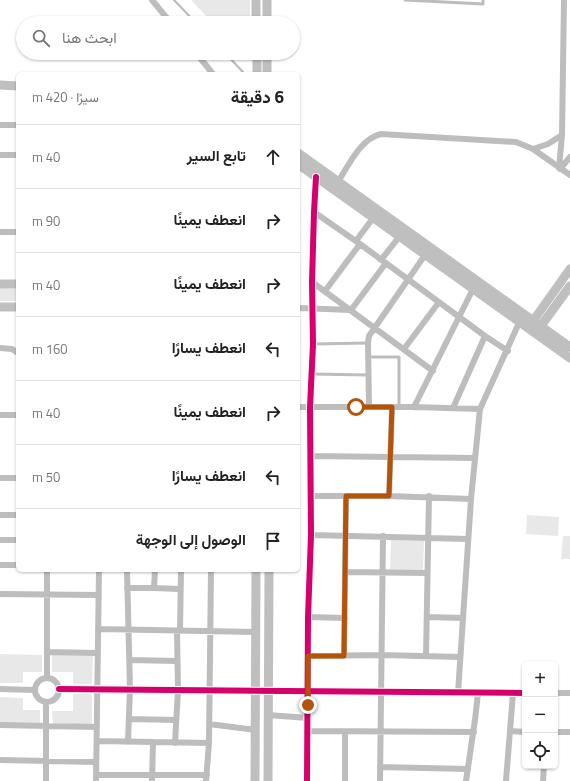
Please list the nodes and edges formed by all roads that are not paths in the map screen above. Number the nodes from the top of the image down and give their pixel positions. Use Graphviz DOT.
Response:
graph roads {
  1 [pos="152,0"];
  2 [pos="256,0"];
  3 [pos="267,0"];
  4 [pos="405,0"];
  5 [pos="483,0"];
  6 [pos="564,0"];
  7 [pos="165,16"];
  8 [pos="256,16"];
  9 [pos="267,16"];
  10 [pos="202,60"];
  11 [pos="257,60"];
  12 [pos="267,60"];
  13 [pos="211,72"];
  14 [pos="257,72"];
  15 [pos="267,72"];
  16 [pos="0,85"];
  17 [pos="16,86"];
  18 [pos="0,125"];
  19 [pos="16,125"];
  20 [pos="562,135"];
  21 [pos="532,149"];
  22 [pos="300,154"];
  23 [pos="0,155"];
  24 [pos="16,155"];
  25 [pos="570,157"];
  26 [pos="300,165"];
  27 [pos="560,168"];
  28 [pos="570,175"];
  29 [pos="316,177"];
  30 [pos="338,182"];
  31 [pos="314,212"];
  32 [pos="373,218"];
  33 [pos="0,232"];
  34 [pos="16,232"];
  35 [pos="399,237"];
  36 [pos="358,243"];
  37 [pos="425,255"];
  38 [pos="384,262"];
  39 [pos="570,268"];
  40 [pos="409,280"];
  41 [pos="312,282"];
  42 [pos="0,284"];
  43 [pos="16,284"];
  44 [pos="570,286"];
  45 [pos="473,289"];
  46 [pos="325,291"];
  47 [pos="439,302"];
  48 [pos="0,306"];
  49 [pos="16,307"];
  50 [pos="300,308"];
  51 [pos="312,308"];
  52 [pos="351,310"];
  53 [pos="458,316"];
  54 [pos="519,323"];
  55 [pos="374,327"];
  56 [pos="536,327"];
  57 [pos="485,336"];
  58 [pos="368,343"];
  59 [pos="313,344"];
  60 [pos="570,347"];
  61 [pos="0,348"];
  62 [pos="404,349"];
  63 [pos="508,351"];
  64 [pos="16,352"];
  65 [pos="368,357"];
  66 [pos="399,357"];
  67 [pos="570,358"];
  68 [pos="433,371"];
  69 [pos="312,374"];
  70 [pos="368,375"];
  71 [pos="300,407"];
  72 [pos="310,407"];
  73 [pos="369,407"];
  74 [pos="392,407"];
  75 [pos="399,407"];
  76 [pos="414,407"];
  77 [pos="453,408"];
  78 [pos="480,409"];
  79 [pos="0,415"];
  80 [pos="16,416"];
  81 [pos="311,456"];
  82 [pos="391,456"];
  83 [pos="475,458"];
  84 [pos="0,478"];
  85 [pos="16,478"];
  86 [pos="311,496"];
  87 [pos="346,496"];
  88 [pos="389,496"];
  89 [pos="429,496"];
  90 [pos="471,499"];
  91 [pos="0,515"];
  92 [pos="16,515"];
  93 [pos="311,535"];
  94 [pos="346,535"];
  95 [pos="383,536"];
  96 [pos="428,538"];
  97 [pos="468,539"];
  98 [pos="0,540"];
  99 [pos="16,540"];
  100 [pos="0,565"];
  101 [pos="16,565"];
  102 [pos="48,572"];
  103 [pos="99,572"];
  104 [pos="127,572"];
  105 [pos="155,572"];
  106 [pos="181,572"];
  107 [pos="211,572"];
  108 [pos="256,572"];
  109 [pos="269,572"];
  110 [pos="345,572"];
  111 [pos="382,573"];
  112 [pos="427,574"];
  113 [pos="127,588"];
  114 [pos="154,588"];
  115 [pos="180,589"];
  116 [pos="0,594"];
  117 [pos="98,595"];
  118 [pos="47,596"];
  119 [pos="308,617"];
  120 [pos="427,617"];
  121 [pos="345,618"];
  122 [pos="463,618"];
  123 [pos="98,629"];
  124 [pos="128,630"];
  125 [pos="179,630"];
  126 [pos="210,631"];
  127 [pos="256,632"];
  128 [pos="47,652"];
  129 [pos="98,653"];
  130 [pos="382,655"];
  131 [pos="308,656"];
  132 [pos="344,656"];
  133 [pos="426,656"];
  134 [pos="460,657"];
  135 [pos="130,660"];
  136 [pos="177,661"];
  137 [pos="46,677"];
  138 [pos="0,689"];
  139 [pos="59,689"];
  140 [pos="97,689"];
  141 [pos="130,689"];
  142 [pos="34,690"];
  143 [pos="178,690"];
  144 [pos="209,691"];
  145 [pos="256,691"];
  146 [pos="268,691"];
  147 [pos="308,692"];
  148 [pos="382,692"];
  149 [pos="569,692"];
  150 [pos="458,693"];
  151 [pos="478,693"];
  152 [pos="522,693"];
  153 [pos="558,693"];
  154 [pos="513,694"];
  155 [pos="46,702"];
  156 [pos="268,715"];
  157 [pos="308,718"];
  158 [pos="130,719"];
  159 [pos="176,720"];
  160 [pos="209,724"];
  161 [pos="0,725"];
  162 [pos="46,726"];
  163 [pos="97,727"];
  164 [pos="256,730"];
  165 [pos="308,731"];
  166 [pos="510,731"];
  167 [pos="345,732"];
  168 [pos="380,732"];
  169 [pos="474,732"];
  170 [pos="522,732"];
  171 [pos="558,732"];
  172 [pos="570,732"];
  173 [pos="97,741"];
  174 [pos="128,742"];
  175 [pos="153,742"];
  176 [pos="175,743"];
  177 [pos="209,743"];
  178 [pos="0,760"];
  179 [pos="46,761"];
  180 [pos="96,762"];
  181 [pos="380,767"];
  182 [pos="468,769"];
  183 [pos="544,769"];
  184 [pos="96,778"];
  185 [pos="152,778"];
  186 [pos="207,778"];
  187 [pos="46,781"];
  188 [pos="255,781"];
  189 [pos="268,781"];
  190 [pos="307,781"];
  191 [pos="345,781"];
  192 [pos="380,781"];
  193 [pos="466,781"];
  194 [pos="506,781"];
  195 [pos="543,781"];
  1 -- 7 [label="street"];
  2 -- 8 [label="main road"];
  3 -- 9 [label="main road"];
  4 -- 5 [label="lane"];
  6 -- 20 [label="street"];
  10 -- 13 [label="street"];
  11 -- 14 [label="main road"];
  12 -- 15 [label="main road"];
  16 -- 17 [label="main road"];
  18 -- 19 [label="street"];
  20 -- 21 [label="street"];
  20 -- 27 [label="street"];
  21 -- 27 [label="street"];
  21 -- 30 [label="street"];
  22 -- 30 [label="main road"];
  23 -- 24 [label="street"];
  25 -- 27 [label="street"];
  26 -- 29 [label="main road"];
  27 -- 28 [label="street"];
  29 -- 31 [label="street"];
  29 -- 32 [label="main road"];
  30 -- 56 [label="main road"];
  31 -- 36 [label="street"];
  31 -- 41 [label="street"];
  32 -- 35 [label="main road"];
  32 -- 36 [label="street"];
  33 -- 34 [label="street"];
  35 -- 37 [label="main road"];
  35 -- 38 [label="street"];
  36 -- 38 [label="street"];
  36 -- 46 [label="street"];
  37 -- 40 [label="street"];
  37 -- 45 [label="main road"];
  38 -- 40 [label="street"];
  38 -- 52 [label="street"];
  39 -- 56 [label="main road"];
  40 -- 47 [label="street"];
  40 -- 55 [label="street"];
  41 -- 46 [label="street"];
  41 -- 51 [label="street"];
  42 -- 43 [label="main road"];
  44 -- 56 [label="main road"];
  45 -- 53 [label="street"];
  45 -- 54 [label="main road"];
  46 -- 52 [label="street"];
  47 -- 53 [label="street"];
  47 -- 62 [label="street"];
  48 -- 49 [label="main road"];
  50 -- 51 [label="street"];
  51 -- 52 [label="street"];
  51 -- 59 [label="street"];
  52 -- 55 [label="street"];
  53 -- 57 [label="street"];
  53 -- 68 [label="street"];
  54 -- 56 [label="main road"];
  54 -- 63 [label="street"];
  55 -- 58 [label="street"];
  55 -- 62 [label="street"];
  56 -- 60 [label="main road"];
  56 -- 67 [label="main road"];
  57 -- 63 [label="street"];
  57 -- 77 [label="street"];
  58 -- 59 [label="lane"];
  58 -- 65 [label="street"];
  59 -- 69 [label="street"];
  61 -- 64 [label="street"];
  62 -- 66 [label="lane"];
  62 -- 68 [label="street"];
  63 -- 78 [label="street"];
  65 -- 66 [label="lane"];
  65 -- 70 [label="street"];
  66 -- 75 [label="lane"];
  68 -- 76 [label="street"];
  69 -- 70 [label="lane"];
  69 -- 72 [label="street"];
  70 -- 73 [label="street"];
  71 -- 72 [label="street"];
  72 -- 73 [label="street"];
  72 -- 81 [label="street"];
  73 -- 74 [label="street"];
  74 -- 75 [label="street"];
  74 -- 82 [label="street"];
  75 -- 76 [label="street"];
  76 -- 77 [label="street"];
  77 -- 78 [label="street"];
  78 -- 83 [label="street"];
  79 -- 80 [label="street"];
  81 -- 82 [label="street"];
  81 -- 86 [label="street"];
  82 -- 83 [label="street"];
  82 -- 88 [label="street"];
  83 -- 90 [label="street"];
  84 -- 85 [label="street"];
  86 -- 87 [label="street"];
  86 -- 93 [label="street"];
  87 -- 88 [label="street"];
  87 -- 94 [label="street"];
  88 -- 89 [label="street"];
  89 -- 90 [label="street"];
  89 -- 96 [label="street"];
  90 -- 97 [label="street"];
  91 -- 92 [label="street"];
  93 -- 94 [label="street"];
  93 -- 119 [label="street"];
  94 -- 95 [label="street"];
  94 -- 110 [label="street"];
  95 -- 96 [label="street"];
  95 -- 111 [label="street"];
  96 -- 97 [label="street"];
  96 -- 112 [label="street"];
  97 -- 122 [label="street"];
  98 -- 99 [label="street"];
  100 -- 101 [label="street"];
  102 -- 118 [label="street"];
  103 -- 117 [label="street"];
  104 -- 113 [label="street"];
  105 -- 114 [label="street"];
  106 -- 115 [label="street"];
  107 -- 126 [label="street"];
  108 -- 127 [label="main road"];
  109 -- 146 [label="main road"];
  110 -- 111 [label="street"];
  110 -- 121 [label="street"];
  111 -- 112 [label="street"];
  111 -- 130 [label="street"];
  112 -- 120 [label="street"];
  113 -- 114 [label="street"];
  113 -- 124 [label="street"];
  114 -- 115 [label="street"];
  115 -- 125 [label="street"];
  116 -- 118 [label="street"];
  117 -- 118 [label="street"];
  117 -- 123 [label="street"];
  118 -- 128 [label="street"];
  119 -- 121 [label="street"];
  119 -- 131 [label="street"];
  120 -- 122 [label="street"];
  120 -- 133 [label="street"];
  121 -- 132 [label="street"];
  122 -- 134 [label="street"];
  123 -- 124 [label="street"];
  123 -- 129 [label="street"];
  124 -- 125 [label="street"];
  124 -- 135 [label="street"];
  125 -- 126 [label="street"];
  125 -- 136 [label="street"];
  126 -- 127 [label="street"];
  126 -- 144 [label="street"];
  127 -- 145 [label="main road"];
  128 -- 129 [label="street"];
  128 -- 137 [label="street"];
  129 -- 140 [label="street"];
  130 -- 132 [label="street"];
  130 -- 133 [label="street"];
  130 -- 148 [label="street"];
  131 -- 132 [label="street"];
  131 -- 147 [label="street"];
  133 -- 134 [label="street"];
  134 -- 150 [label="street"];
  135 -- 136 [label="street"];
  135 -- 141 [label="street"];
  136 -- 143 [label="street"];
  137 -- 139 [label="street"];
  137 -- 142 [label="street"];
  138 -- 142 [label="street"];
  139 -- 140 [label="street"];
  139 -- 155 [label="street"];
  140 -- 141 [label="street"];
  140 -- 163 [label="street"];
  141 -- 143 [label="street"];
  141 -- 158 [label="street"];
  142 -- 155 [label="street"];
  143 -- 144 [label="street"];
  143 -- 159 [label="street"];
  144 -- 145 [label="street"];
  144 -- 160 [label="street"];
  145 -- 146 [label="street"];
  145 -- 164 [label="main road"];
  146 -- 147 [label="street"];
  146 -- 156 [label="main road"];
  147 -- 148 [label="street"];
  147 -- 157 [label="street"];
  148 -- 150 [label="street"];
  148 -- 168 [label="street"];
  149 -- 153 [label="street"];
  150 -- 151 [label="street"];
  151 -- 154 [label="street"];
  151 -- 169 [label="street"];
  152 -- 154 [label="street"];
  154 -- 166 [label="street"];
  155 -- 162 [label="street"];
  156 -- 157 [label="street"];
  156 -- 189 [label="main road"];
  157 -- 165 [label="street"];
  158 -- 159 [label="street"];
  158 -- 174 [label="street"];
  159 -- 176 [label="street"];
  160 -- 164 [label="street"];
  160 -- 177 [label="street"];
  161 -- 162 [label="street"];
  162 -- 163 [label="street"];
  162 -- 179 [label="street"];
  163 -- 173 [label="street"];
  164 -- 188 [label="main road"];
  165 -- 167 [label="street"];
  165 -- 190 [label="street"];
  166 -- 170 [label="street"];
  166 -- 194 [label="street"];
  167 -- 168 [label="street"];
  167 -- 191 [label="street"];
  168 -- 169 [label="street"];
  168 -- 181 [label="street"];
  169 -- 182 [label="street"];
  171 -- 172 [label="street"];
  173 -- 174 [label="street"];
  173 -- 180 [label="street"];
  174 -- 175 [label="street"];
  175 -- 176 [label="street"];
  175 -- 185 [label="street"];
  176 -- 177 [label="street"];
  177 -- 186 [label="street"];
  178 -- 179 [label="street"];
  179 -- 180 [label="street"];
  179 -- 187 [label="street"];
  180 -- 184 [label="street"];
  181 -- 182 [label="street"];
  181 -- 192 [label="street"];
  182 -- 193 [label="street"];
  183 -- 195 [label="street"];
  184 -- 185 [label="street"];
  185 -- 186 [label="street"];
}
